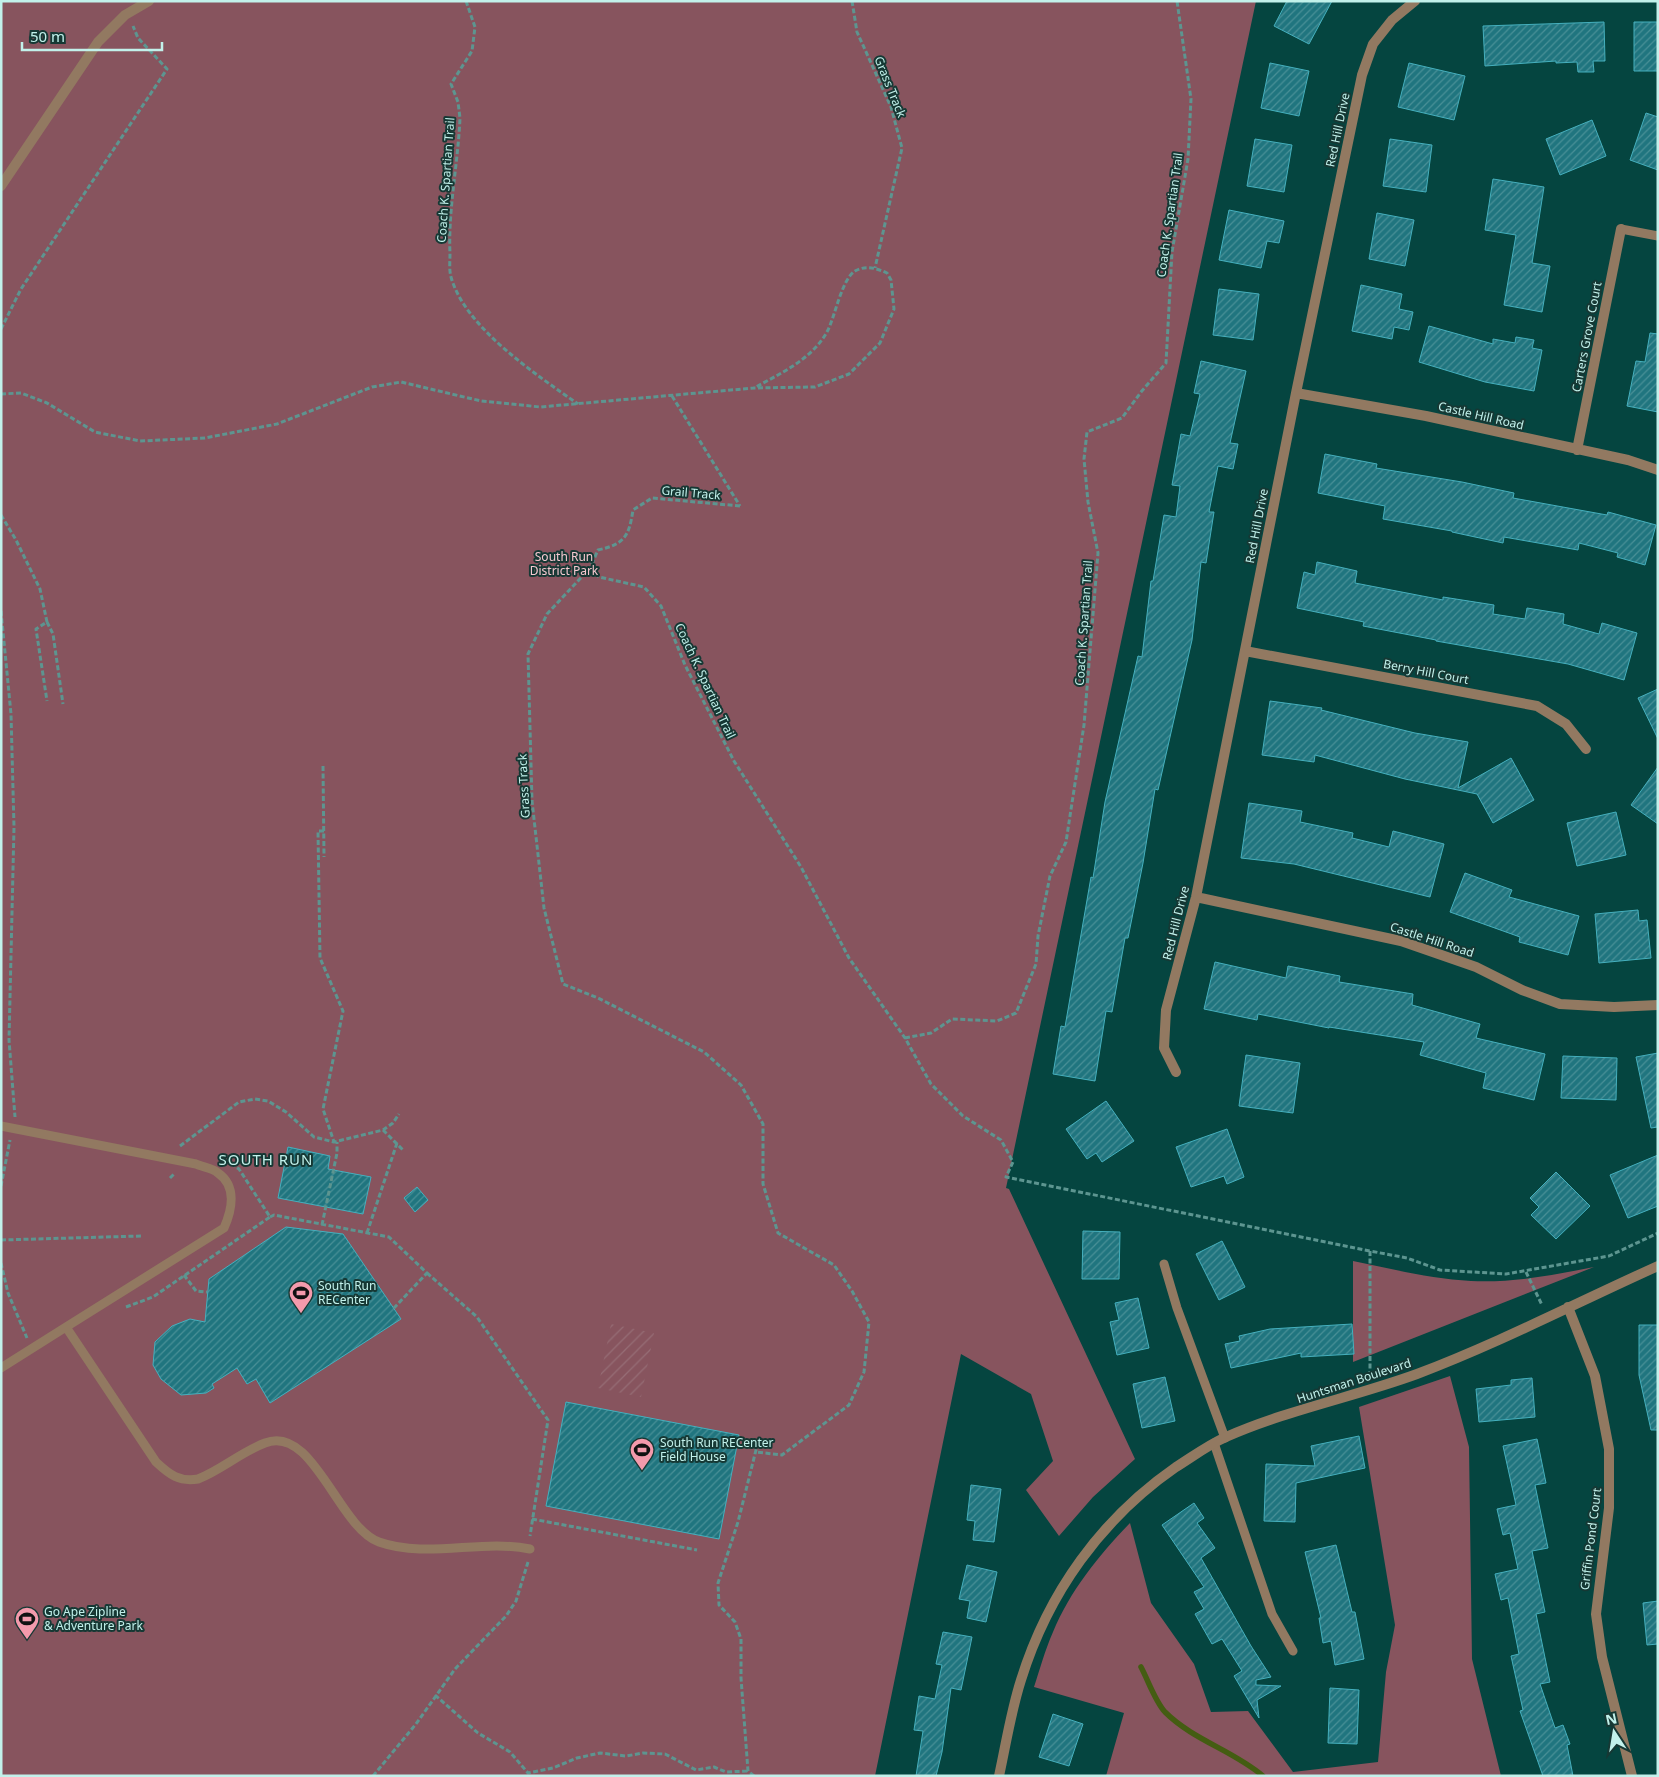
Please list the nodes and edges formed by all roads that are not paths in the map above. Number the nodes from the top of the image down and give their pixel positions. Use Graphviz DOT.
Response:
graph roads {
  1 [pos="149,1"];
  2 [pos="1415,1"];
  3 [pos="1,186"];
  4 [pos="1621,229"];
  5 [pos="1658,236"];
  6 [pos="1296,393"];
  7 [pos="1577,450"];
  8 [pos="1658,470"];
  9 [pos="1245,651"];
  10 [pos="1586,749"];
  11 [pos="1196,897"];
  12 [pos="1658,1004"];
  13 [pos="1176,1072"];
  14 [pos="1,1126"];
  15 [pos="1164,1264"];
  16 [pos="1658,1266"];
  17 [pos="1568,1307"];
  18 [pos="66,1328"];
  19 [pos="1,1368"];
  20 [pos="1225,1438"];
  21 [pos="1214,1443"];
  22 [pos="530,1549"];
  23 [pos="1292,1651"];
  24 [pos="999,1776"];
  25 [pos="1632,1776"];
  1 -- 3 [label="street"];
  2 -- 6 [label="street, Red Hill Drive"];
  4 -- 5 [label="lane"];
  4 -- 7 [label="street, Carters Grove Court"];
  6 -- 7 [label="street, Castle Hill Road"];
  6 -- 9 [label="street, Red Hill Drive"];
  7 -- 8 [label="street, Castle Hill Road"];
  9 -- 10 [label="street, Berry Hill Court"];
  9 -- 11 [label="street, Red Hill Drive"];
  11 -- 12 [label="street, Castle Hill Road"];
  11 -- 13 [label="street, Red Hill Drive"];
  14 -- 18 [label="lane"];
  15 -- 20 [label="lane"];
  16 -- 17 [label="street, Huntsman Boulevard"];
  17 -- 20 [label="street, Huntsman Boulevard"];
  17 -- 25 [label="street, Griffin Pond Court"];
  18 -- 19 [label="lane"];
  18 -- 22 [label="lane"];
  20 -- 21 [label="street, Huntsman Boulevard"];
  21 -- 23 [label="lane"];
  21 -- 24 [label="street"];
}
